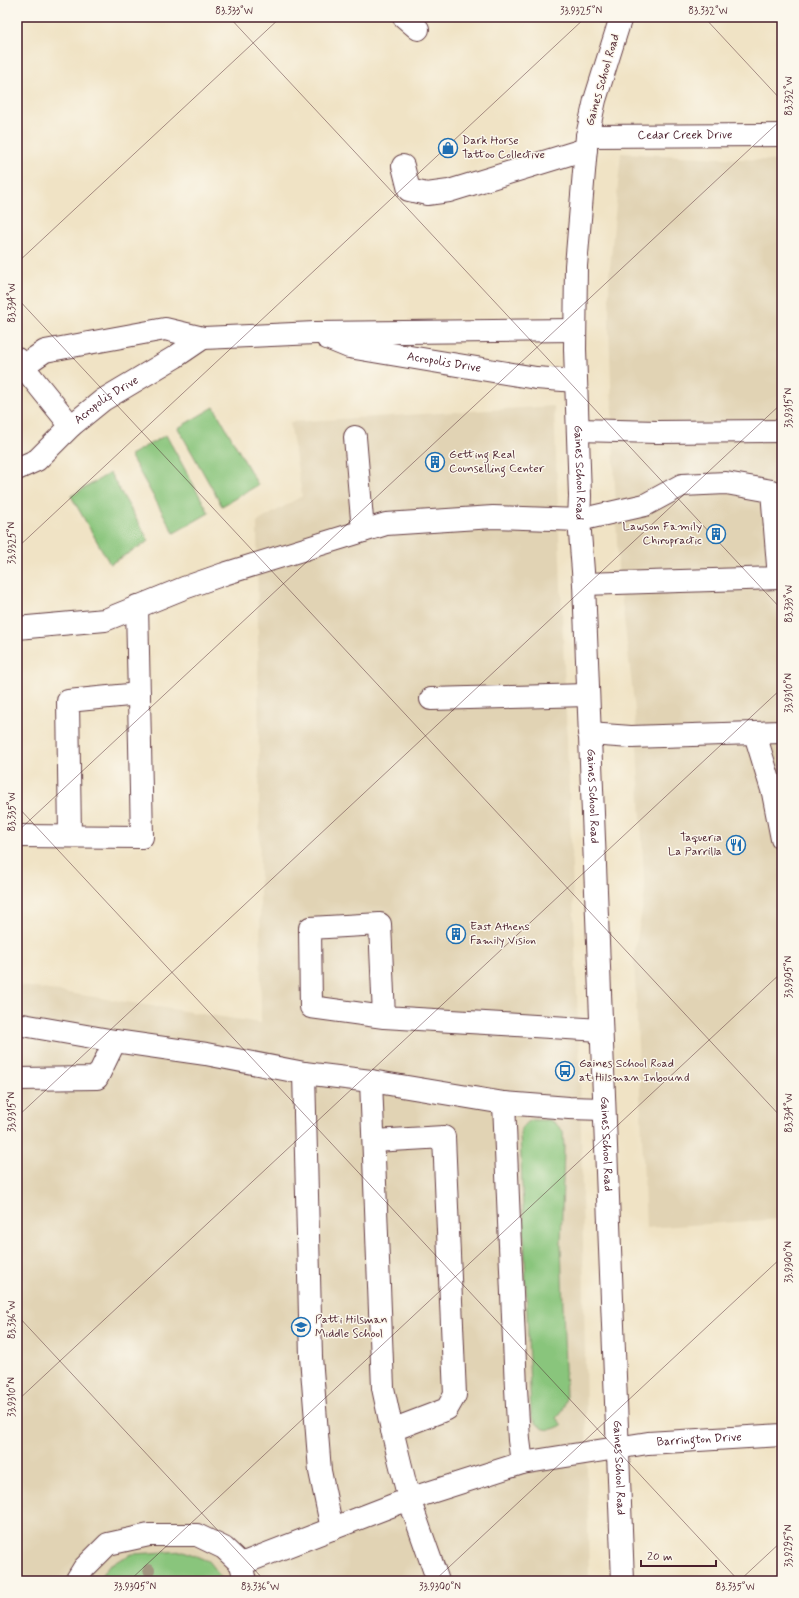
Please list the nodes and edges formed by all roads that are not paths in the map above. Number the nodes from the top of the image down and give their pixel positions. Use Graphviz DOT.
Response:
graph roads {
  1 [pos="621,17"];
  2 [pos="782,135"];
  3 [pos="587,142"];
  4 [pos="403,166"];
  5 [pos="575,330"];
  6 [pos="315,333"];
  7 [pos="203,338"];
  8 [pos="19,365"];
  9 [pos="576,381"];
  10 [pos="71,426"];
  11 [pos="578,430"];
  12 [pos="782,431"];
  13 [pos="355,437"];
  14 [pos="17,469"];
  15 [pos="579,520"];
  16 [pos="363,531"];
  17 [pos="584,584"];
  18 [pos="137,606"];
  19 [pos="17,628"];
  20 [pos="139,694"];
  21 [pos="588,695"];
  22 [pos="431,699"];
  23 [pos="782,732"];
  24 [pos="590,734"];
  25 [pos="755,734"];
  26 [pos="17,836"];
  27 [pos="70,836"];
  28 [pos="782,839"];
  29 [pos="384,1017"];
  30 [pos="17,1024"];
  31 [pos="601,1030"];
  32 [pos="115,1041"];
  33 [pos="304,1073"];
  34 [pos="17,1079"];
  35 [pos="371,1081"];
  36 [pos="504,1103"];
  37 [pos="604,1109"];
  38 [pos="374,1141"];
  39 [pos="392,1430"];
  40 [pos="782,1435"];
  41 [pos="617,1447"];
  42 [pos="522,1463"];
  43 [pos="409,1499"];
  44 [pos="332,1529"];
  45 [pos="243,1572"];
  46 [pos="76,1581"];
  47 [pos="438,1581"];
  48 [pos="623,1581"];
  1 -- 3 [label="main road, Gaines School Road"];
  2 -- 3 [label="main road, Cedar Creek Drive"];
  3 -- 4 [label="main road, Cedar Creek Drive"];
  3 -- 5 [label="main road, Gaines School Road"];
  5 -- 6 [label="main road, Acropolis Drive"];
  5 -- 9 [label="main road, Gaines School Road"];
  6 -- 7 [label="main road, Acropolis Drive"];
  6 -- 9 [label="main road, Acropolis Drive"];
  7 -- 8 [label="main road, Acropolis Drive"];
  7 -- 10 [label="main road, Acropolis Drive"];
  8 -- 10 [label="main road"];
  9 -- 11 [label="main road, Gaines School Road"];
  10 -- 14 [label="main road, Acropolis Drive"];
  11 -- 12 [label="main road"];
  11 -- 15 [label="main road, Gaines School Road"];
  13 -- 16 [label="main road"];
  15 -- 16 [label="main road"];
  15 -- 17 [label="main road, Gaines School Road"];
  15 -- 17 [label="main road"];
  16 -- 18 [label="main road"];
  17 -- 21 [label="main road, Gaines School Road"];
  18 -- 19 [label="main road"];
  18 -- 20 [label="main road"];
  20 -- 27 [label="main road"];
  20 -- 27 [label="main road"];
  21 -- 22 [label="main road"];
  21 -- 24 [label="main road, Gaines School Road"];
  23 -- 25 [label="main road"];
  24 -- 25 [label="main road"];
  24 -- 31 [label="main road, Gaines School Road"];
  25 -- 28 [label="main road"];
  26 -- 27 [label="main road"];
  29 -- 29 [label="main road"];
  29 -- 31 [label="main road"];
  30 -- 32 [label="main road"];
  31 -- 37 [label="main road, Gaines School Road"];
  32 -- 33 [label="main road"];
  32 -- 34 [label="main road"];
  33 -- 35 [label="main road"];
  33 -- 44 [label="main road"];
  35 -- 36 [label="main road"];
  35 -- 38 [label="main road"];
  36 -- 37 [label="main road"];
  36 -- 42 [label="main road"];
  37 -- 41 [label="main road, Gaines School Road"];
  38 -- 39 [label="main road"];
  38 -- 39 [label="main road"];
  39 -- 43 [label="main road"];
  40 -- 41 [label="main road, Barrington Drive"];
  41 -- 42 [label="main road, Barrington Drive"];
  41 -- 48 [label="main road, Gaines School Road"];
  42 -- 43 [label="main road, Barrington Drive"];
  43 -- 44 [label="main road, Barrington Drive"];
  43 -- 47 [label="main road"];
  44 -- 45 [label="main road, Barrington Drive"];
  45 -- 46 [label="main road"];
}
